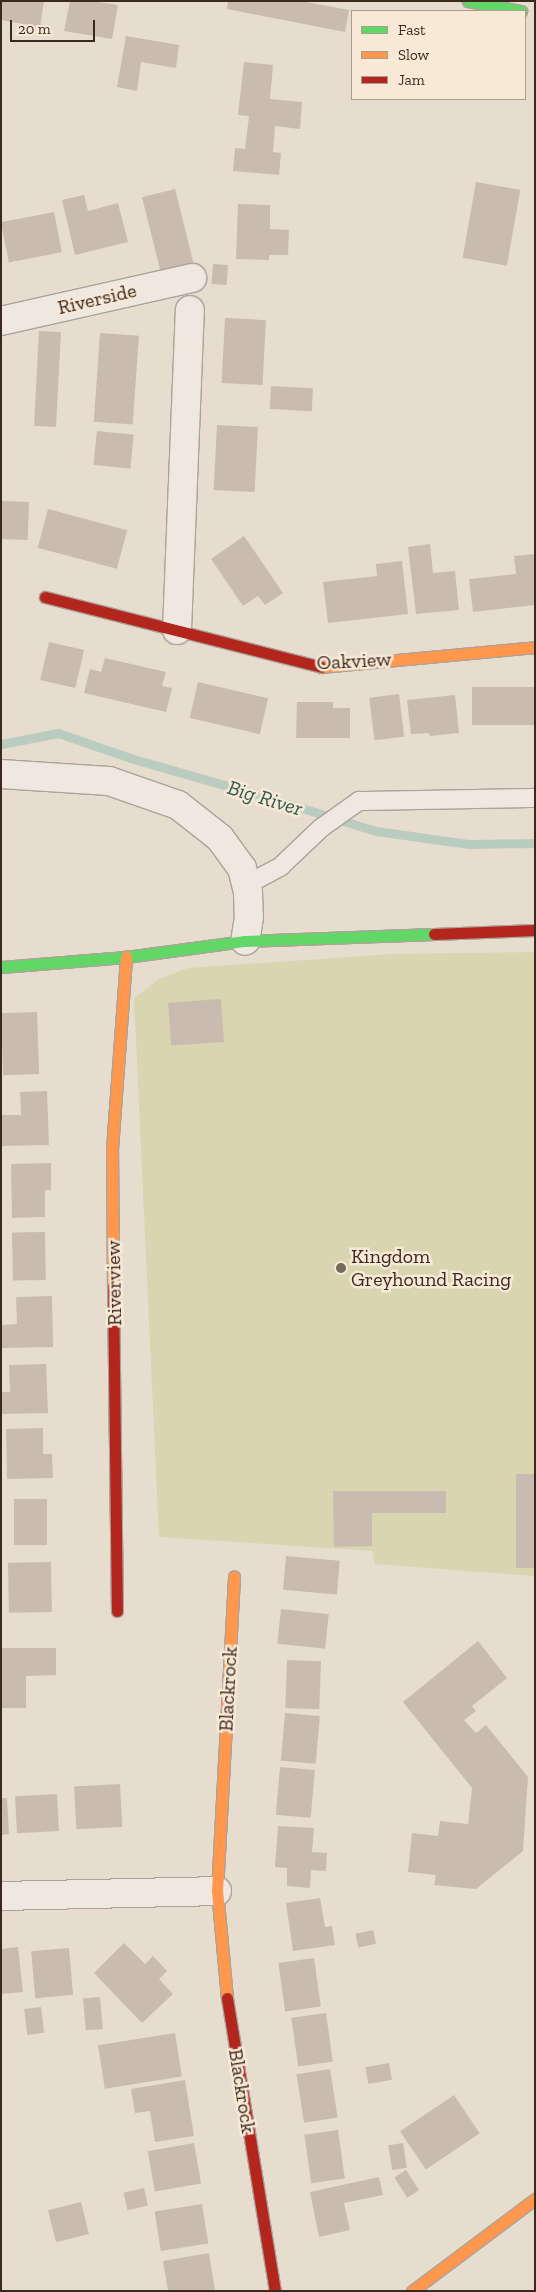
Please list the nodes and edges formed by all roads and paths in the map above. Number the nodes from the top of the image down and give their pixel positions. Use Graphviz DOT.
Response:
graph roads {
  1 [pos="468,1"];
  2 [pos="516,10"];
  3 [pos="192,278"];
  4 [pos="190,310"];
  5 [pos="1,321"];
  6 [pos="45,596"];
  7 [pos="177,630"];
  8 [pos="535,647"];
  9 [pos="1,774"];
  10 [pos="535,798"];
  11 [pos="246,885"];
  12 [pos="535,930"];
  13 [pos="245,941"];
  14 [pos="126,957"];
  15 [pos="1,967"];
  16 [pos="234,1576"];
  17 [pos="117,1611"];
  18 [pos="217,1891"];
  19 [pos="1,1896"];
  20 [pos="535,2199"];
  21 [pos="275,2291"];
  22 [pos="412,2291"];
  1 -- 2 [label="street"];
  3 -- 5 [label="street, Riverside"];
  4 -- 7 [label="street"];
  6 -- 7 [label="street, Oakview"];
  7 -- 8 [label="street, Oakview"];
  9 -- 11 [label="street"];
  10 -- 11 [label="lane"];
  11 -- 13 [label="street"];
  12 -- 13 [label="street"];
  13 -- 14 [label="street"];
  14 -- 15 [label="street"];
  14 -- 17 [label="street, Riverview"];
  16 -- 18 [label="street, Blackrock"];
  18 -- 19 [label="street"];
  18 -- 21 [label="street, Blackrock"];
  20 -- 22 [label="street"];
}
